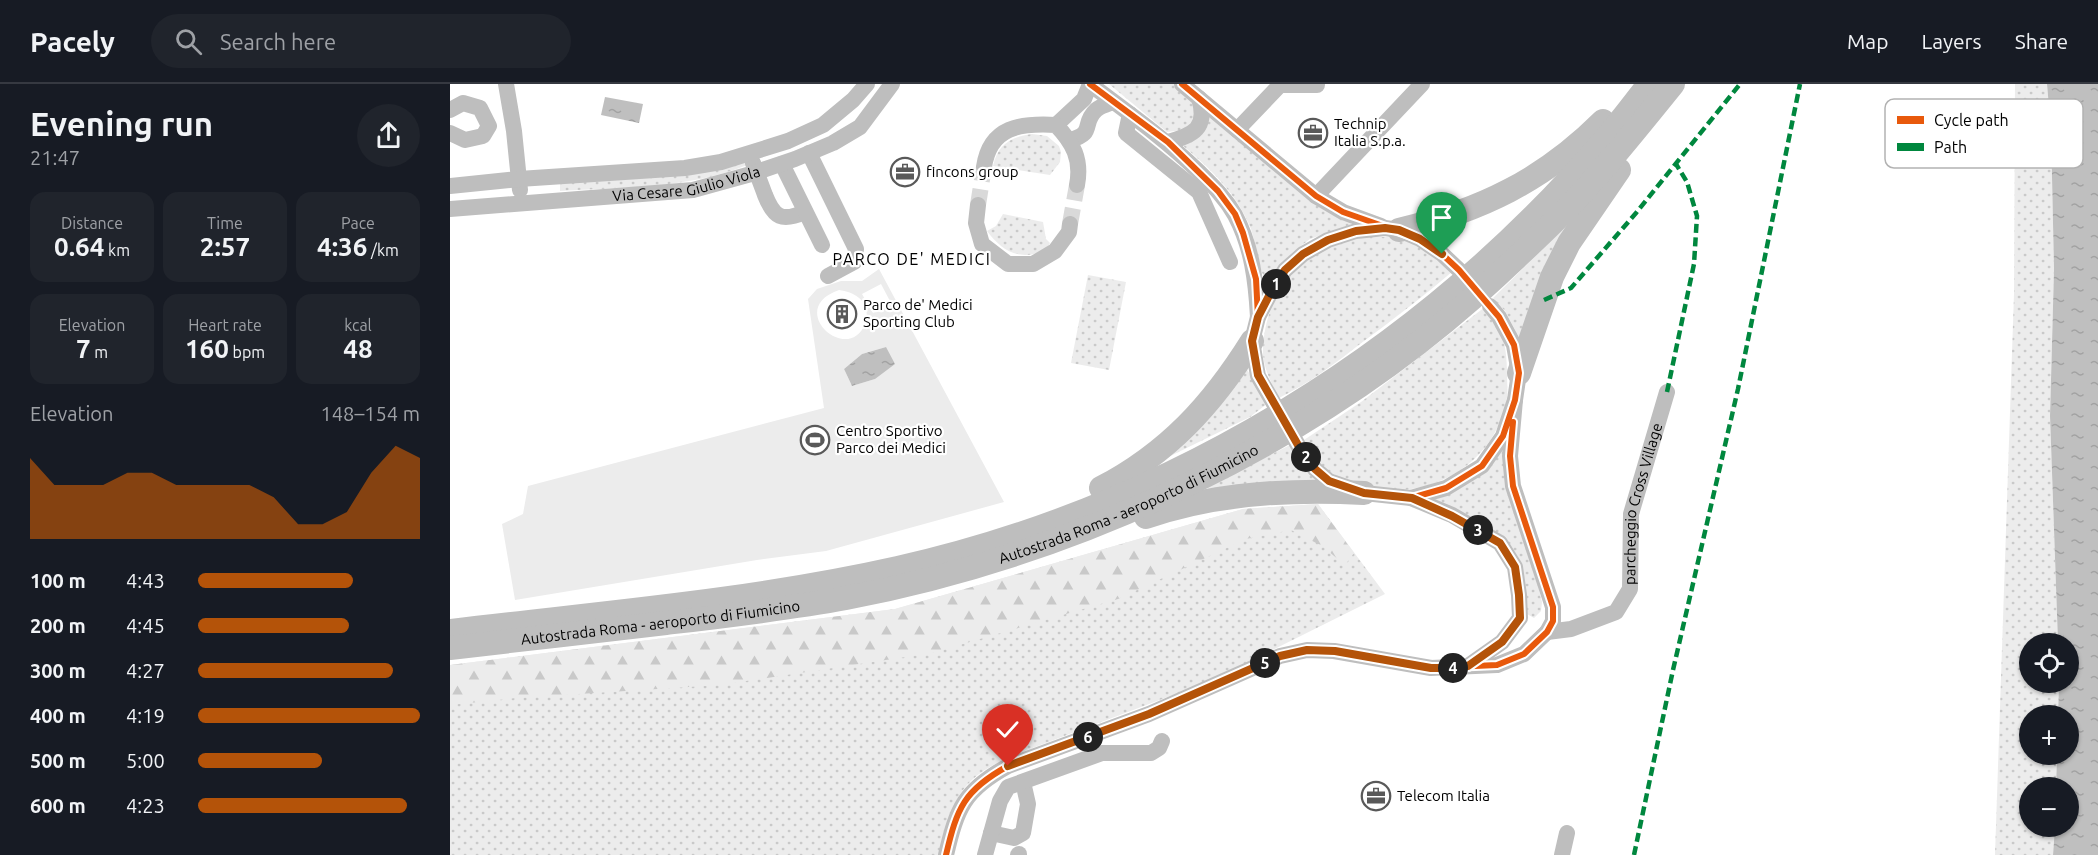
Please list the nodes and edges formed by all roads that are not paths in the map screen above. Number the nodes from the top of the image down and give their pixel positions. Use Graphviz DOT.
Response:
graph roads {
  1 [pos="506,84"];
  2 [pos="867,84"];
  3 [pos="892,84"];
  4 [pos="1090,84"];
  5 [pos="1182,84"];
  6 [pos="1422,84"];
  7 [pos="1638,84"];
  8 [pos="1648,84"];
  9 [pos="1673,84"];
  10 [pos="1317,85"];
  11 [pos="1199,98"];
  12 [pos="1113,102"];
  13 [pos="450,110"];
  14 [pos="1130,114"];
  15 [pos="1056,125"];
  16 [pos="1237,130"];
  17 [pos="450,134"];
  18 [pos="1070,140"];
  19 [pos="1168,142"];
  20 [pos="750,153"];
  21 [pos="809,153"];
  22 [pos="782,164"];
  23 [pos="984,167"];
  24 [pos="756,172"];
  25 [pos="519,179"];
  26 [pos="1077,185"];
  27 [pos="450,186"];
  28 [pos="1316,196"];
  29 [pos="521,202"];
  30 [pos="978,206"];
  31 [pos="450,209"];
  32 [pos="805,212"];
  33 [pos="1070,224"];
  34 [pos="1392,229"];
  35 [pos="822,245"];
  36 [pos="1230,262"];
  37 [pos="1459,270"];
  38 [pos="1491,270"];
  39 [pos="828,276"];
  40 [pos="1490,306"];
  41 [pos="1258,317"];
  42 [pos="1252,341"];
  43 [pos="1519,373"];
  44 [pos="1667,392"];
  45 [pos="1515,400"];
  46 [pos="1213,462"];
  47 [pos="1364,493"];
  48 [pos="1412,498"];
  49 [pos="1074,534"];
  50 [pos="1016,535"];
  51 [pos="1520,618"];
  52 [pos="450,631"];
  53 [pos="1547,632"];
  54 [pos="1534,645"];
  55 [pos="450,648"];
  56 [pos="1468,666"];
  57 [pos="1162,741"];
  58 [pos="1023,782"];
  59 [pos="991,832"];
  60 [pos="1567,833"];
  61 [pos="946,855"];
  62 [pos="985,855"];
  63 [pos="1562,855"];
  1 -- 25 [label="street"];
  2 -- 20 [label="street, Via Cesare Giulio Viola"];
  3 -- 21 [label="street, Via Cesare Giulio Viola"];
  4 -- 12 [label="street"];
  4 -- 15 [label="street"];
  5 -- 11 [label="street"];
  6 -- 28 [label="street"];
  7 -- 34 [label="highway"];
  8 -- 38 [label="highway, Autostrada Roma - aeroporto di Fiumicino"];
  9 -- 38 [label="highway, Autostrada Roma - aeroporto di Fiumicino"];
  9 -- 43 [label="highway"];
  10 -- 16 [label="street"];
  11 -- 16 [label="street"];
  11 -- 19 [label="street"];
  12 -- 14 [label="street"];
  12 -- 18 [label="street"];
  13 -- 17 [label="street"];
  14 -- 19 [label="street"];
  14 -- 36 [label="street"];
  15 -- 18 [label="street"];
  15 -- 23 [label="street"];
  16 -- 28 [label="street"];
  18 -- 26 [label="street"];
  19 -- 41 [label="street"];
  20 -- 24 [label="street"];
  20 -- 25 [label="street, Via Cesare Giulio Viola"];
  21 -- 22 [label="street, Via Cesare Giulio Viola"];
  21 -- 39 [label="street"];
  22 -- 24 [label="street, Via Cesare Giulio Viola"];
  22 -- 32 [label="street"];
  24 -- 29 [label="street, Via Cesare Giulio Viola"];
  24 -- 32 [label="street"];
  25 -- 27 [label="street, Via Cesare Giulio Viola"];
  25 -- 29 [label="street"];
  28 -- 34 [label="street"];
  29 -- 31 [label="street, Via Cesare Giulio Viola"];
  30 -- 33 [label="street"];
  32 -- 35 [label="street"];
  34 -- 37 [label="street"];
  34 -- 41 [label="street"];
  38 -- 46 [label="highway, Autostrada Roma - aeroporto di Fiumicino"];
  40 -- 43 [label="street"];
  41 -- 42 [label="street"];
  42 -- 47 [label="street"];
  42 -- 50 [label="highway"];
  43 -- 45 [label="street"];
  44 -- 53 [label="street, parcheggio Cross Village"];
  45 -- 48 [label="street"];
  45 -- 53 [label="street"];
  46 -- 49 [label="highway, Autostrada Roma - aeroporto di Fiumicino"];
  46 -- 50 [label="highway, Autostrada Roma - aeroporto di Fiumicino"];
  47 -- 48 [label="street"];
  47 -- 49 [label="highway"];
  48 -- 51 [label="street"];
  49 -- 55 [label="highway, Autostrada Roma - aeroporto di Fiumicino"];
  50 -- 52 [label="highway, Autostrada Roma - aeroporto di Fiumicino"];
  51 -- 54 [label="street"];
  51 -- 56 [label="street"];
  53 -- 54 [label="street"];
  54 -- 56 [label="street"];
  56 -- 61 [label="street"];
  57 -- 58 [label="street"];
  58 -- 59 [label="street"];
  58 -- 59 [label="street"];
  59 -- 62 [label="street"];
  60 -- 63 [label="street"];
}
